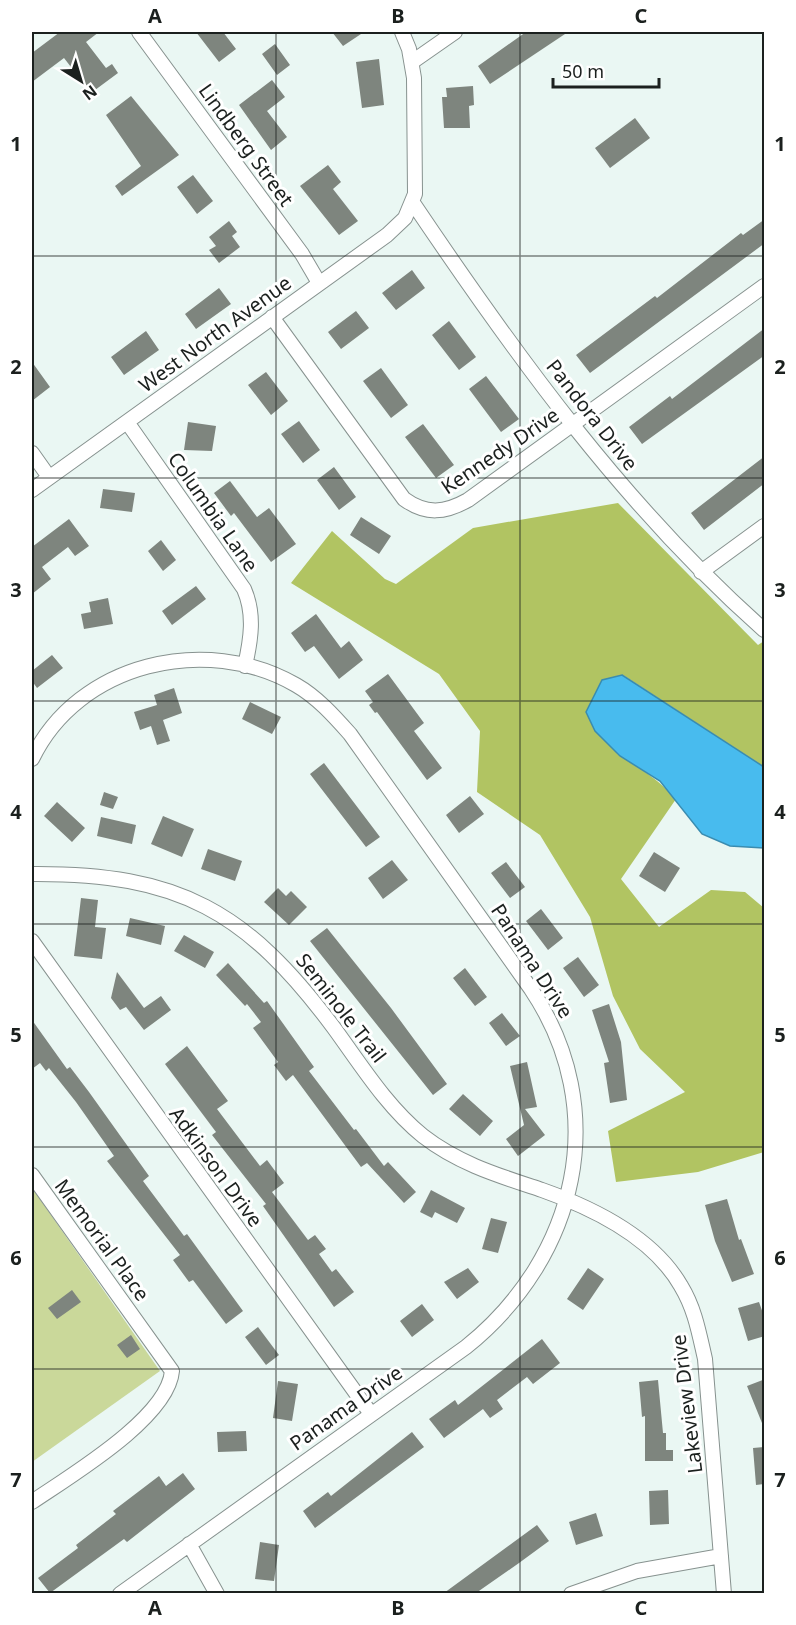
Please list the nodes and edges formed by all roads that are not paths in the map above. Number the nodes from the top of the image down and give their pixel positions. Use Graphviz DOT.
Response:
graph roads {
  1 [pos="140,32"];
  2 [pos="402,32"];
  3 [pos="455,32"];
  4 [pos="412,62"];
  5 [pos="413,203"];
  6 [pos="318,283"];
  7 [pos="765,286"];
  8 [pos="272,317"];
  9 [pos="127,422"];
  10 [pos="573,425"];
  11 [pos="32,453"];
  12 [pos="49,477"];
  13 [pos="32,490"];
  14 [pos="765,526"];
  15 [pos="701,572"];
  16 [pos="765,630"];
  17 [pos="245,666"];
  18 [pos="32,759"];
  19 [pos="32,874"];
  20 [pos="32,941"];
  21 [pos="32,1175"];
  22 [pos="567,1200"];
  23 [pos="371,1414"];
  24 [pos="32,1503"];
  25 [pos="189,1544"];
  26 [pos="722,1556"];
  27 [pos="120,1593"];
  28 [pos="217,1593"];
  29 [pos="571,1593"];
  30 [pos="724,1593"];
  1 -- 6 [label="street, Lindberg Street"];
  2 -- 4 [label="street"];
  3 -- 4 [label="street"];
  4 -- 5 [label="street"];
  5 -- 6 [label="street, West North Avenue"];
  5 -- 10 [label="street, Pandora Drive"];
  6 -- 8 [label="street, West North Avenue"];
  7 -- 10 [label="street, Kennedy Drive"];
  8 -- 9 [label="street, West North Avenue"];
  8 -- 10 [label="street, Kennedy Drive"];
  9 -- 12 [label="street, West North Avenue"];
  9 -- 17 [label="street, Columbia Lane"];
  10 -- 15 [label="street, Pandora Drive"];
  11 -- 12 [label="street"];
  12 -- 13 [label="street, West North Avenue"];
  14 -- 15 [label="street"];
  15 -- 16 [label="street, Pandora Drive"];
  17 -- 18 [label="street, Panama Drive"];
  17 -- 22 [label="street, Panama Drive"];
  19 -- 22 [label="street, Seminole Trail"];
  20 -- 23 [label="street, Adkinson Drive"];
  21 -- 24 [label="street, Memorial Place"];
  22 -- 23 [label="street, Panama Drive"];
  22 -- 26 [label="street, Lakeview Drive"];
  23 -- 25 [label="street, Panama Drive"];
  25 -- 27 [label="street, Panama Drive"];
  25 -- 28 [label="street"];
  26 -- 29 [label="street"];
  26 -- 30 [label="street, Lakeview Drive"];
}
